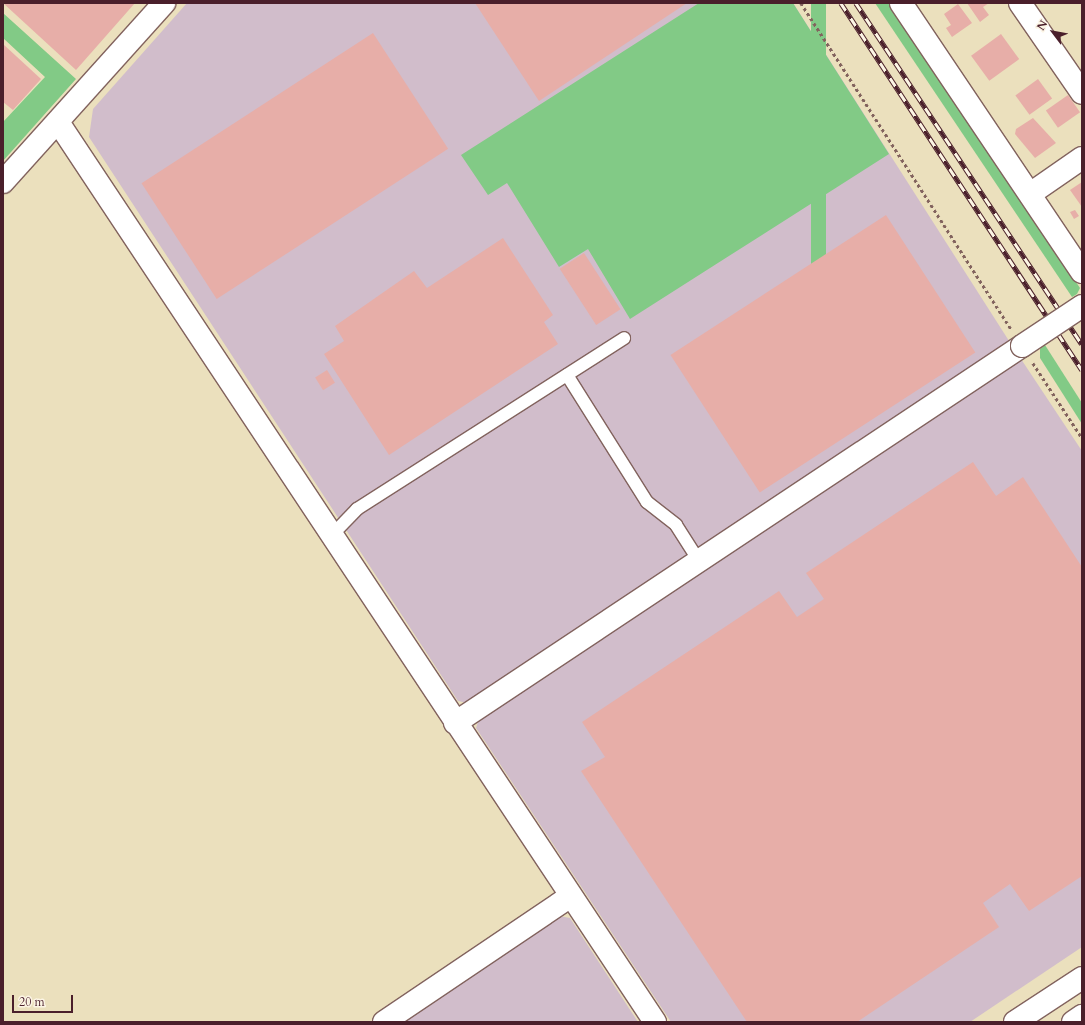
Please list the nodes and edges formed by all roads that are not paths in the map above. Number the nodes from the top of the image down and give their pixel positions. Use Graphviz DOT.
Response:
graph roads {
  1 [pos="164,3"];
  2 [pos="901,3"];
  3 [pos="1020,3"];
  4 [pos="1082,94"];
  5 [pos="58,122"];
  6 [pos="1082,158"];
  7 [pos="3,182"];
  8 [pos="1030,194"];
  9 [pos="1082,272"];
  10 [pos="1082,306"];
  11 [pos="624,338"];
  12 [pos="567,375"];
  13 [pos="332,535"];
  14 [pos="699,561"];
  15 [pos="455,723"];
  16 [pos="571,896"];
  17 [pos="1082,978"];
  18 [pos="1082,1016"];
  19 [pos="384,1022"];
  20 [pos="655,1022"];
  21 [pos="1015,1022"];
  22 [pos="1073,1022"];
  1 -- 5 [label="street"];
  2 -- 8 [label="street"];
  3 -- 4 [label="street"];
  5 -- 7 [label="street"];
  5 -- 13 [label="street"];
  6 -- 8 [label="street"];
  8 -- 9 [label="street"];
  10 -- 14 [label="street, bridge"];
  11 -- 12 [label="lane"];
  12 -- 13 [label="lane"];
  12 -- 14 [label="lane"];
  13 -- 15 [label="street"];
  14 -- 15 [label="street"];
  15 -- 16 [label="street"];
  16 -- 19 [label="street"];
  16 -- 20 [label="street"];
  17 -- 21 [label="street"];
  18 -- 22 [label="street"];
}
